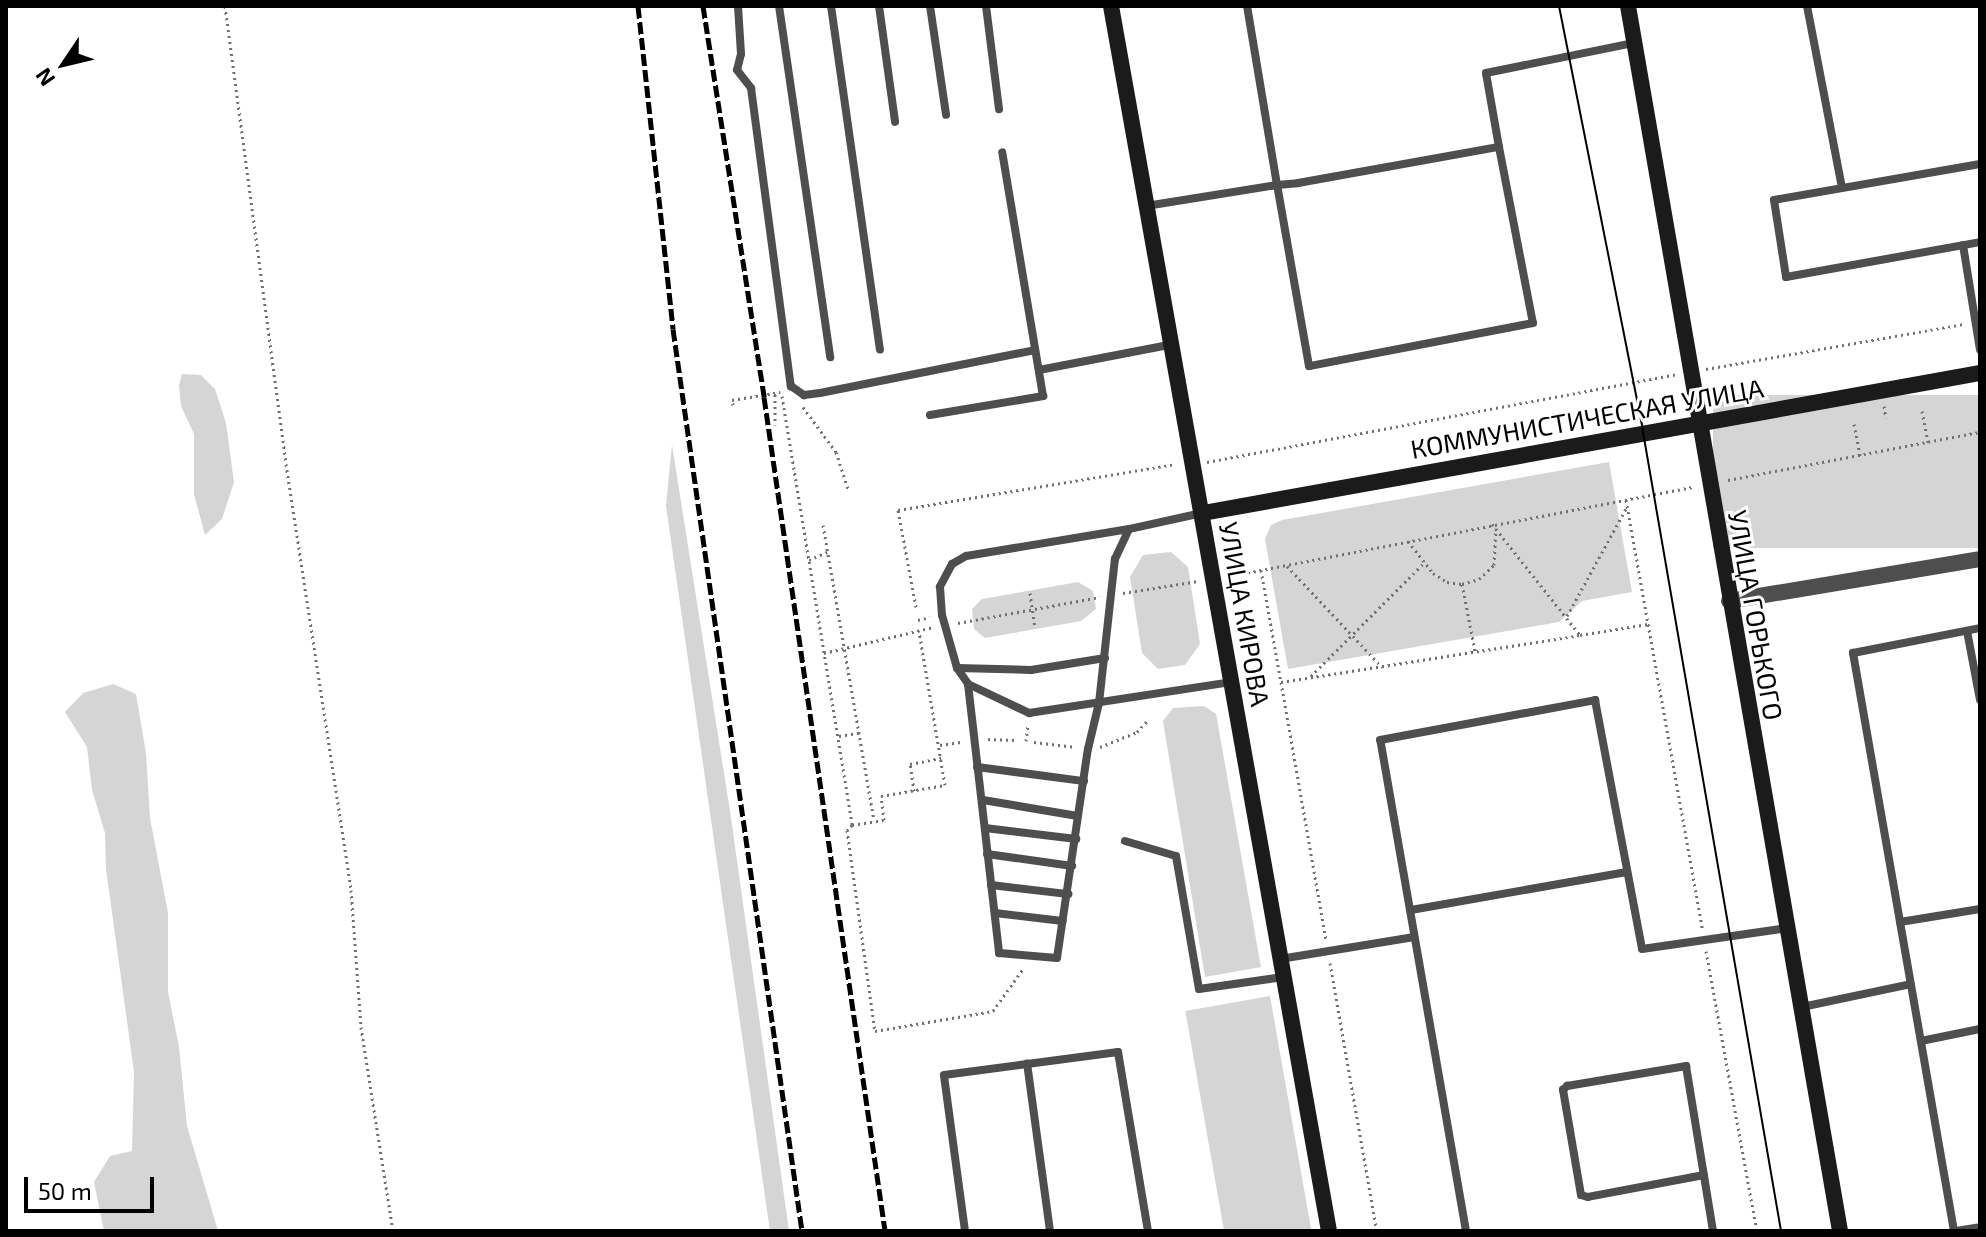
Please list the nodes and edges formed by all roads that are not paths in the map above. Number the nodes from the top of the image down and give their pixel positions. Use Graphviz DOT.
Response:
graph roads {
  1 [pos="738,6"];
  2 [pos="779,6"];
  3 [pos="831,6"];
  4 [pos="879,6"];
  5 [pos="930,6"];
  6 [pos="986,6"];
  7 [pos="1111,6"];
  8 [pos="1247,6"];
  9 [pos="1628,6"];
  10 [pos="1807,6"];
  11 [pos="1634,43"];
  12 [pos="999,109"];
  13 [pos="946,115"];
  14 [pos="895,122"];
  15 [pos="1499,147"];
  16 [pos="1002,152"];
  17 [pos="1980,164"];
  18 [pos="1277,185"];
  19 [pos="1842,188"];
  20 [pos="1146,206"];
  21 [pos="1980,242"];
  22 [pos="1963,245"];
  23 [pos="1169,345"];
  24 [pos="880,350"];
  25 [pos="1035,350"];
  26 [pos="1980,350"];
  27 [pos="830,357"];
  28 [pos="1039,370"];
  29 [pos="1980,373"];
  30 [pos="930,415"];
  31 [pos="1698,421"];
  32 [pos="1203,513"];
  33 [pos="1129,529"];
  34 [pos="1980,559"];
  35 [pos="1729,601"];
  36 [pos="1980,628"];
  37 [pos="1967,631"];
  38 [pos="1105,658"];
  39 [pos="957,668"];
  40 [pos="1231,682"];
  41 [pos="968,684"];
  42 [pos="1980,700"];
  43 [pos="1099,703"];
  44 [pos="977,767"];
  45 [pos="1084,781"];
  46 [pos="983,800"];
  47 [pos="1078,816"];
  48 [pos="985,828"];
  49 [pos="1076,839"];
  50 [pos="1125,841"];
  51 [pos="987,854"];
  52 [pos="1072,866"];
  53 [pos="1627,872"];
  54 [pos="991,885"];
  55 [pos="1068,894"];
  56 [pos="1980,909"];
  57 [pos="1411,910"];
  58 [pos="995,913"];
  59 [pos="1063,921"];
  60 [pos="1900,922"];
  61 [pos="1787,928"];
  62 [pos="1414,937"];
  63 [pos="1280,959"];
  64 [pos="1283,977"];
  65 [pos="1911,984"];
  66 [pos="1801,1007"];
  67 [pos="1980,1029"];
  68 [pos="1921,1041"];
  69 [pos="1027,1064"];
  70 [pos="1704,1175"];
  71 [pos="1980,1227"];
  72 [pos="965,1231"];
  73 [pos="1050,1231"];
  74 [pos="1148,1231"];
  75 [pos="1329,1231"];
  76 [pos="1466,1231"];
  77 [pos="1713,1231"];
  78 [pos="1840,1231"];
  79 [pos="1955,1231"];
  1 -- 25 [label="lane"];
  2 -- 27 [label="lane"];
  3 -- 24 [label="lane"];
  4 -- 14 [label="lane"];
  5 -- 13 [label="lane"];
  6 -- 12 [label="lane"];
  7 -- 20 [label="street, УЛИЦА КИРОВА"];
  8 -- 18 [label="lane"];
  9 -- 11 [label="street, УЛИЦА ГОРЬКОГО"];
  10 -- 19 [label="lane"];
  11 -- 15 [label="lane"];
  11 -- 31 [label="street, УЛИЦА ГОРЬКОГО"];
  15 -- 18 [label="lane"];
  15 -- 18 [label="lane"];
  16 -- 25 [label="lane"];
  17 -- 19 [label="lane"];
  18 -- 20 [label="lane"];
  19 -- 22 [label="lane"];
  20 -- 23 [label="street, УЛИЦА КИРОВА"];
  21 -- 22 [label="lane"];
  22 -- 26 [label="lane"];
  23 -- 28 [label="lane"];
  23 -- 32 [label="street, УЛИЦА КИРОВА"];
  25 -- 28 [label="lane"];
  28 -- 30 [label="lane"];
  29 -- 31 [label="street, КОММУНИСТИЧЕСКАЯ УЛИЦА"];
  31 -- 32 [label="street, КОММУНИСТИЧЕСКАЯ УЛИЦА"];
  31 -- 35 [label="street, УЛИЦА ГОРЬКОГО"];
  32 -- 33 [label="lane"];
  32 -- 40 [label="street, УЛИЦА КИРОВА"];
  33 -- 38 [label="lane"];
  33 -- 39 [label="lane"];
  34 -- 35 [label="street"];
  35 -- 61 [label="street, УЛИЦА ГОРЬКОГО"];
  36 -- 37 [label="lane"];
  37 -- 42 [label="lane"];
  37 -- 60 [label="lane"];
  38 -- 39 [label="lane"];
  38 -- 43 [label="lane"];
  39 -- 41 [label="lane"];
  40 -- 43 [label="lane"];
  40 -- 63 [label="street, УЛИЦА КИРОВА"];
  41 -- 43 [label="lane"];
  41 -- 44 [label="lane"];
  43 -- 45 [label="lane"];
  44 -- 45 [label="lane"];
  44 -- 46 [label="lane"];
  45 -- 47 [label="lane"];
  46 -- 47 [label="lane"];
  46 -- 48 [label="lane"];
  47 -- 49 [label="lane"];
  48 -- 49 [label="lane"];
  48 -- 51 [label="lane"];
  49 -- 52 [label="lane"];
  50 -- 64 [label="lane"];
  51 -- 52 [label="lane"];
  51 -- 54 [label="lane"];
  52 -- 55 [label="lane"];
  53 -- 57 [label="lane"];
  53 -- 57 [label="lane"];
  53 -- 61 [label="lane"];
  54 -- 55 [label="lane"];
  54 -- 58 [label="lane"];
  55 -- 59 [label="lane"];
  56 -- 60 [label="lane"];
  57 -- 62 [label="lane"];
  58 -- 59 [label="lane"];
  58 -- 59 [label="lane"];
  60 -- 65 [label="lane"];
  61 -- 66 [label="street, УЛИЦА ГОРЬКОГО"];
  62 -- 63 [label="lane"];
  62 -- 76 [label="lane"];
  63 -- 64 [label="street, УЛИЦА КИРОВА"];
  64 -- 75 [label="street, УЛИЦА КИРОВА"];
  65 -- 66 [label="lane"];
  65 -- 68 [label="lane"];
  66 -- 78 [label="street, УЛИЦА ГОРЬКОГО"];
  67 -- 68 [label="lane"];
  68 -- 79 [label="lane"];
  69 -- 72 [label="lane"];
  69 -- 73 [label="lane"];
  69 -- 74 [label="lane"];
  70 -- 70 [label="lane"];
  70 -- 77 [label="lane"];
  71 -- 79 [label="lane"];
}
